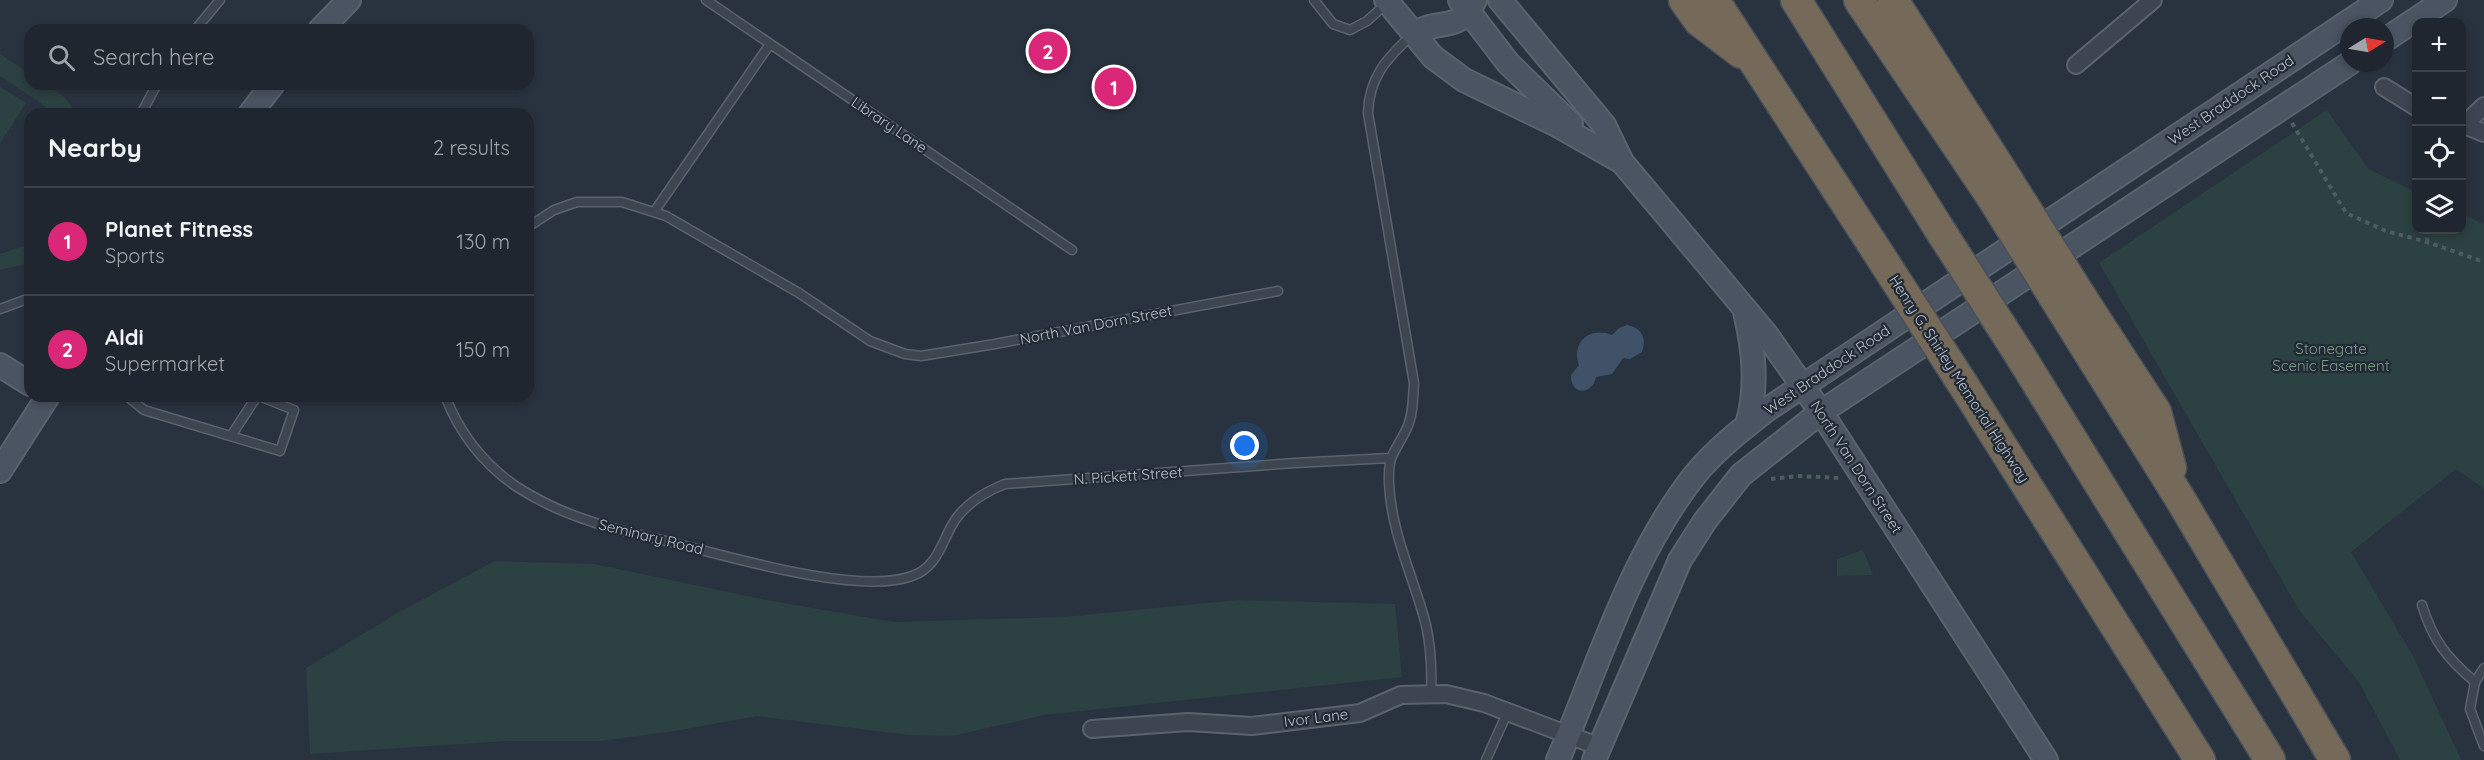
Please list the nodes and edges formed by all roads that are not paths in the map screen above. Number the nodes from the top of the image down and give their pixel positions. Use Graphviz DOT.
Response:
graph roads {
  1 [pos="220,0"];
  2 [pos="328,0"];
  3 [pos="349,0"];
  4 [pos="706,0"];
  5 [pos="1314,0"];
  6 [pos="1500,0"];
  7 [pos="1684,0"];
  8 [pos="1714,0"];
  9 [pos="1782,0"];
  10 [pos="1796,0"];
  11 [pos="1859,0"];
  12 [pos="1893,0"];
  13 [pos="2153,0"];
  14 [pos="2381,0"];
  15 [pos="2445,0"];
  16 [pos="1387,1"];
  17 [pos="1468,4"];
  18 [pos="200,24"];
  19 [pos="314,24"];
  20 [pos="326,24"];
  21 [pos="1413,34"];
  22 [pos="2394,34"];
  23 [pos="770,44"];
  24 [pos="2076,65"];
  25 [pos="1760,68"];
  26 [pos="2340,70"];
  27 [pos="2384,87"];
  28 [pos="155,90"];
  29 [pos="268,90"];
  30 [pos="2412,104"];
  31 [pos="2484,106"];
  32 [pos="144,108"];
  33 [pos="255,108"];
  34 [pos="2466,121"];
  35 [pos="2466,125"];
  36 [pos="1878,131"];
  37 [pos="2484,133"];
  38 [pos="1622,162"];
  39 [pos="1998,186"];
  40 [pos="654,212"];
  41 [pos="534,223"];
  42 [pos="1072,250"];
  43 [pos="1278,291"];
  44 [pos="24,300"];
  45 [pos="1744,307"];
  46 [pos="0,309"];
  47 [pos="0,365"];
  48 [pos="24,380"];
  49 [pos="1802,386"];
  50 [pos="44,402"];
  51 [pos="134,402"];
  52 [pos="254,402"];
  53 [pos="273,402"];
  54 [pos="448,402"];
  55 [pos="1821,412"];
  56 [pos="1747,425"];
  57 [pos="231,436"];
  58 [pos="1389,459"];
  59 [pos="0,471"];
  60 [pos="909,578"];
  61 [pos="2422,605"];
  62 [pos="2484,668"];
  63 [pos="2475,682"];
  64 [pos="1431,694"];
  65 [pos="1508,711"];
  66 [pos="1092,729"];
  67 [pos="1569,734"];
  68 [pos="2484,746"];
  69 [pos="1597,753"];
  70 [pos="1486,760"];
  71 [pos="1558,760"];
  72 [pos="2046,760"];
  73 [pos="2200,760"];
  74 [pos="2270,760"];
  75 [pos="2335,760"];
  1 -- 18 [label="lane"];
  2 -- 19 [label="main road"];
  3 -- 20 [label="main road"];
  4 -- 23 [label="lane, Library Lane"];
  5 -- 16 [label="lane"];
  6 -- 38 [label="main road, North Van Dorn Street"];
  7 -- 25 [label="highway"];
  8 -- 25 [label="highway, Henry G. Shirley Memorial Highway"];
  9 -- 36 [label="highway"];
  10 -- 36 [label="highway"];
  11 -- 39 [label="highway"];
  12 -- 39 [label="highway"];
  13 -- 24 [label="street"];
  14 -- 49 [label="main road, West Braddock Road"];
  15 -- 22 [label="main road"];
  16 -- 21 [label="main road"];
  17 -- 21 [label="main road"];
  17 -- 38 [label="main road, North Van Dorn Street"];
  21 -- 38 [label="main road"];
  21 -- 58 [label="lane"];
  23 -- 40 [label="lane"];
  23 -- 42 [label="lane, Library Lane"];
  25 -- 73 [label="highway, Henry G. Shirley Memorial Highway, bridge"];
  26 -- 55 [label="main road"];
  27 -- 30 [label="street"];
  28 -- 32 [label="lane"];
  29 -- 33 [label="main road"];
  31 -- 34 [label="street"];
  35 -- 37 [label="street"];
  36 -- 74 [label="highway, bridge"];
  38 -- 45 [label="main road, North Van Dorn Street"];
  39 -- 75 [label="highway, bridge"];
  40 -- 41 [label="lane"];
  40 -- 43 [label="lane, North Van Dorn Street"];
  44 -- 46 [label="lane"];
  45 -- 49 [label="main road, North Van Dorn Street"];
  45 -- 56 [label="main road"];
  47 -- 48 [label="main road"];
  49 -- 55 [label="main road, North Van Dorn Street"];
  49 -- 56 [label="main road, West Braddock Road"];
  50 -- 59 [label="main road"];
  51 -- 57 [label="lane"];
  52 -- 57 [label="lane"];
  53 -- 57 [label="lane"];
  54 -- 60 [label="lane, Seminary Road"];
  55 -- 69 [label="main road"];
  55 -- 72 [label="main road, North Van Dorn Street"];
  56 -- 67 [label="main road, West Braddock Road"];
  58 -- 60 [label="lane, N. Pickett Street"];
  58 -- 64 [label="lane"];
  61 -- 63 [label="lane"];
  62 -- 63 [label="lane"];
  63 -- 68 [label="lane"];
  64 -- 65 [label="street, Ivor Lane"];
  64 -- 66 [label="street, Ivor Lane"];
  65 -- 67 [label="street, Ivor Lane"];
  65 -- 70 [label="lane"];
  67 -- 69 [label="street, Ivor Lane"];
  67 -- 71 [label="main road, West Braddock Road"];
}
